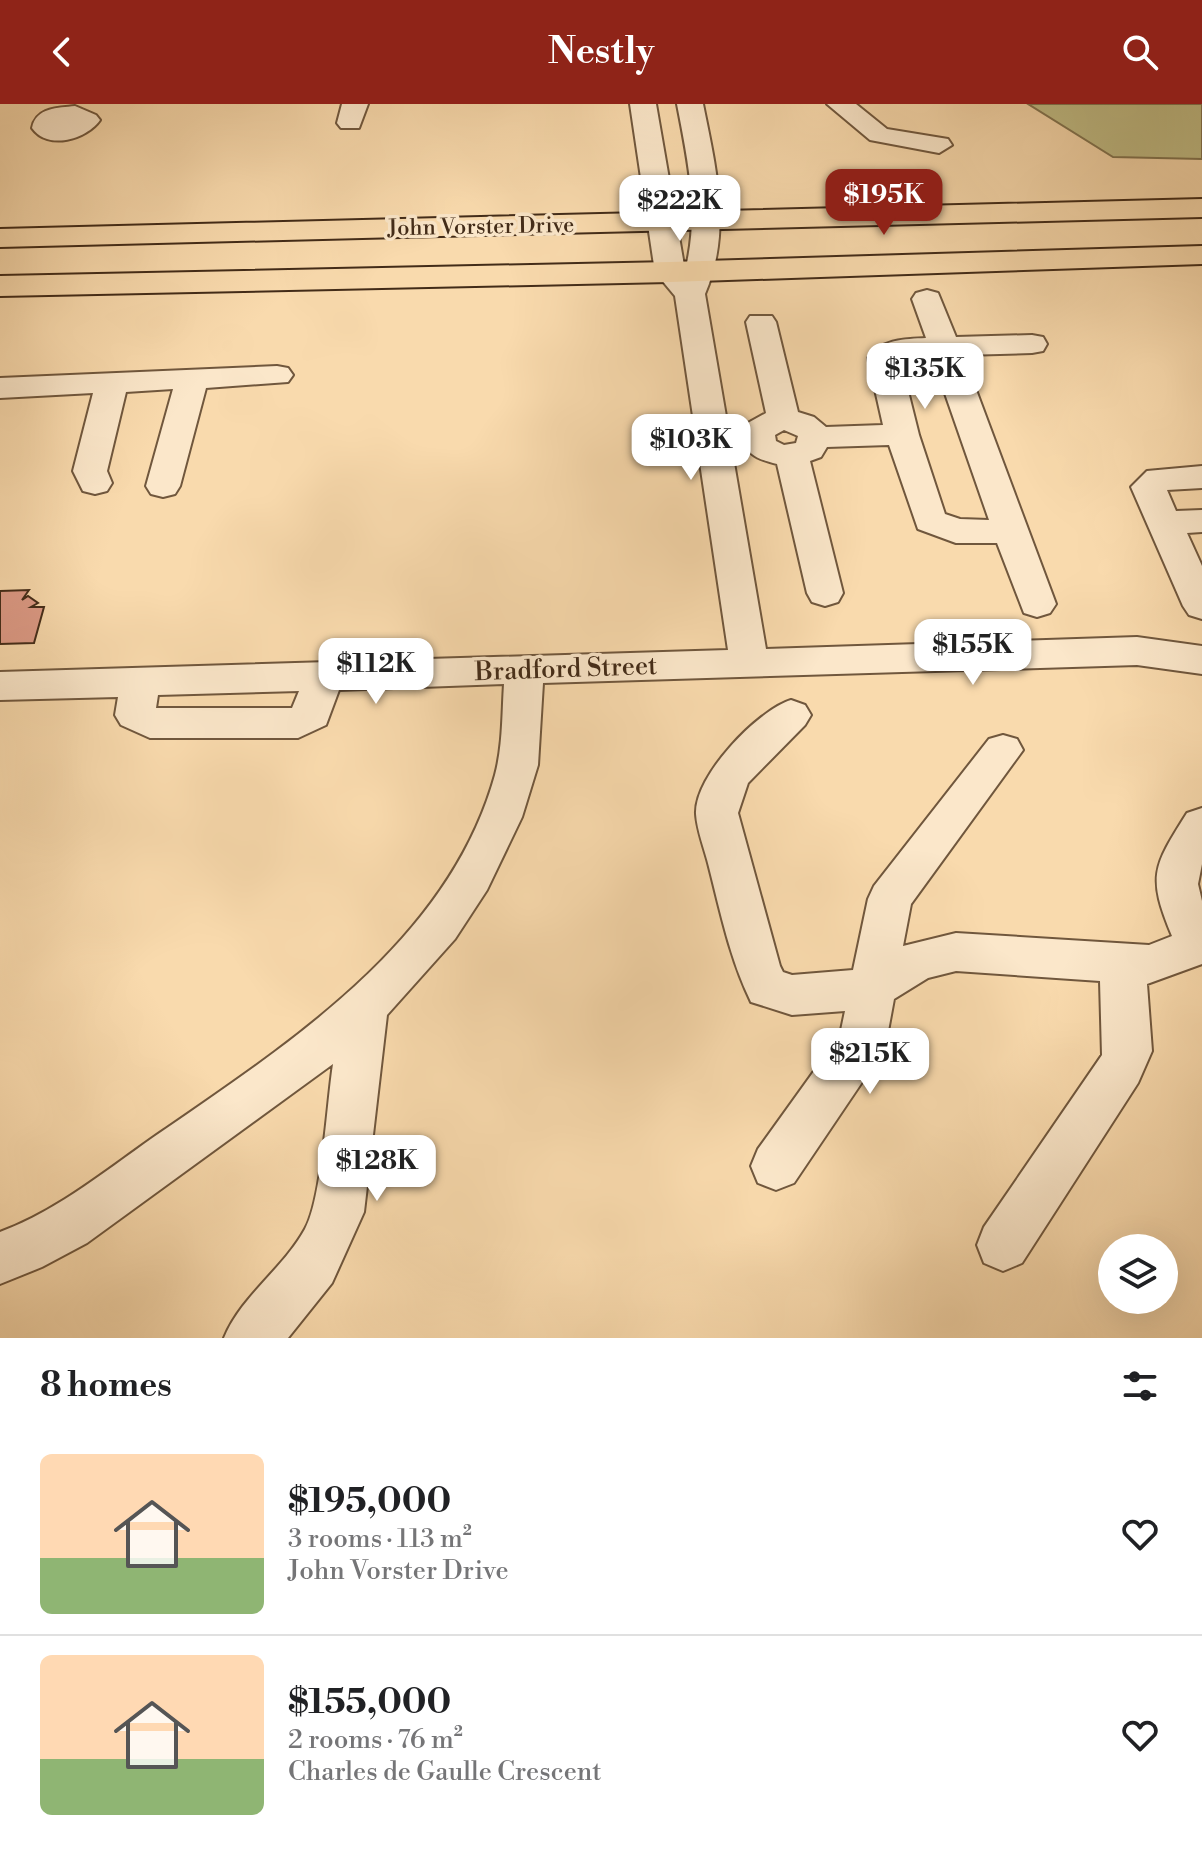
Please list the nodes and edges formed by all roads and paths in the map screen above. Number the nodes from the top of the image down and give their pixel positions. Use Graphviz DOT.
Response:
graph roads {
  1 [pos="643,104"];
  2 [pos="690,104"];
  3 [pos="840,104"];
  4 [pos="939,145"];
  5 [pos="1202,208"];
  6 [pos="708,220"];
  7 [pos="661,223"];
  8 [pos="0,238"];
  9 [pos="1202,255"];
  10 [pos="688,279"];
  11 [pos="0,286"];
  12 [pos="927,299"];
  13 [pos="761,322"];
  14 [pos="1032,344"];
  15 [pos="944,347"];
  16 [pos="277,375"];
  17 [pos="192,379"];
  18 [pos="112,383"];
  19 [pos="0,388"];
  20 [pos="770,429"];
  21 [pos="902,435"];
  22 [pos="714,441"];
  23 [pos="804,446"];
  24 [pos="1202,477"];
  25 [pos="95,483"];
  26 [pos="163,486"];
  27 [pos="1202,521"];
  28 [pos="1162,523"];
  29 [pos="1010,532"];
  30 [pos="1197,587"];
  31 [pos="825,593"];
  32 [pos="1037,604"];
  33 [pos="1202,660"];
  34 [pos="749,661"];
  35 [pos="524,671"];
  36 [pos="323,676"];
  37 [pos="264,677"];
  38 [pos="216,679"];
  39 [pos="140,681"];
  40 [pos="0,686"];
  41 [pos="791,715"];
  42 [pos="204,723"];
  43 [pos="257,723"];
  44 [pos="1003,750"];
  45 [pos="1202,825"];
  46 [pos="1200,944"];
  47 [pos="1122,966"];
  48 [pos="871,989"];
  49 [pos="364,1008"];
  50 [pos="776,1166"];
  51 [pos="1003,1245"];
  52 [pos="0,1258"];
  53 [pos="251,1338"];
  1 -- 7 [label="street"];
  2 -- 6 [label="street"];
  3 -- 4 [label="street"];
  5 -- 6 [label="main road, John Vorster Drive"];
  6 -- 7 [label="main road, John Vorster Drive"];
  6 -- 10 [label="street"];
  7 -- 8 [label="main road, John Vorster Drive"];
  7 -- 10 [label="street"];
  9 -- 10 [label="main road, John Vorster Drive"];
  10 -- 11 [label="main road, John Vorster Drive"];
  10 -- 22 [label="street"];
  12 -- 15 [label="street"];
  13 -- 20 [label="street"];
  14 -- 15 [label="street"];
  15 -- 21 [label="street"];
  15 -- 29 [label="street"];
  16 -- 17 [label="street"];
  17 -- 18 [label="street"];
  17 -- 26 [label="street"];
  18 -- 19 [label="street"];
  18 -- 25 [label="street"];
  20 -- 22 [label="street"];
  20 -- 23 [label="street"];
  21 -- 23 [label="street"];
  21 -- 29 [label="street"];
  22 -- 34 [label="street"];
  23 -- 31 [label="street"];
  24 -- 28 [label="street"];
  27 -- 28 [label="street"];
  28 -- 30 [label="street"];
  29 -- 32 [label="street"];
  33 -- 34 [label="street, Bradford Street"];
  34 -- 35 [label="street, Bradford Street"];
  35 -- 36 [label="street, Bradford Street"];
  35 -- 49 [label="street"];
  36 -- 37 [label="street, Bradford Street"];
  36 -- 43 [label="street"];
  37 -- 38 [label="street, Bradford Street"];
  37 -- 43 [label="street"];
  38 -- 39 [label="street, Bradford Street"];
  38 -- 42 [label="street"];
  39 -- 40 [label="street, Bradford Street"];
  39 -- 42 [label="street"];
  41 -- 48 [label="street"];
  42 -- 43 [label="street"];
  44 -- 48 [label="street"];
  45 -- 46 [label="street"];
  46 -- 47 [label="street"];
  47 -- 48 [label="street"];
  47 -- 51 [label="street"];
  48 -- 50 [label="street"];
  49 -- 52 [label="street"];
  49 -- 53 [label="street"];
}
